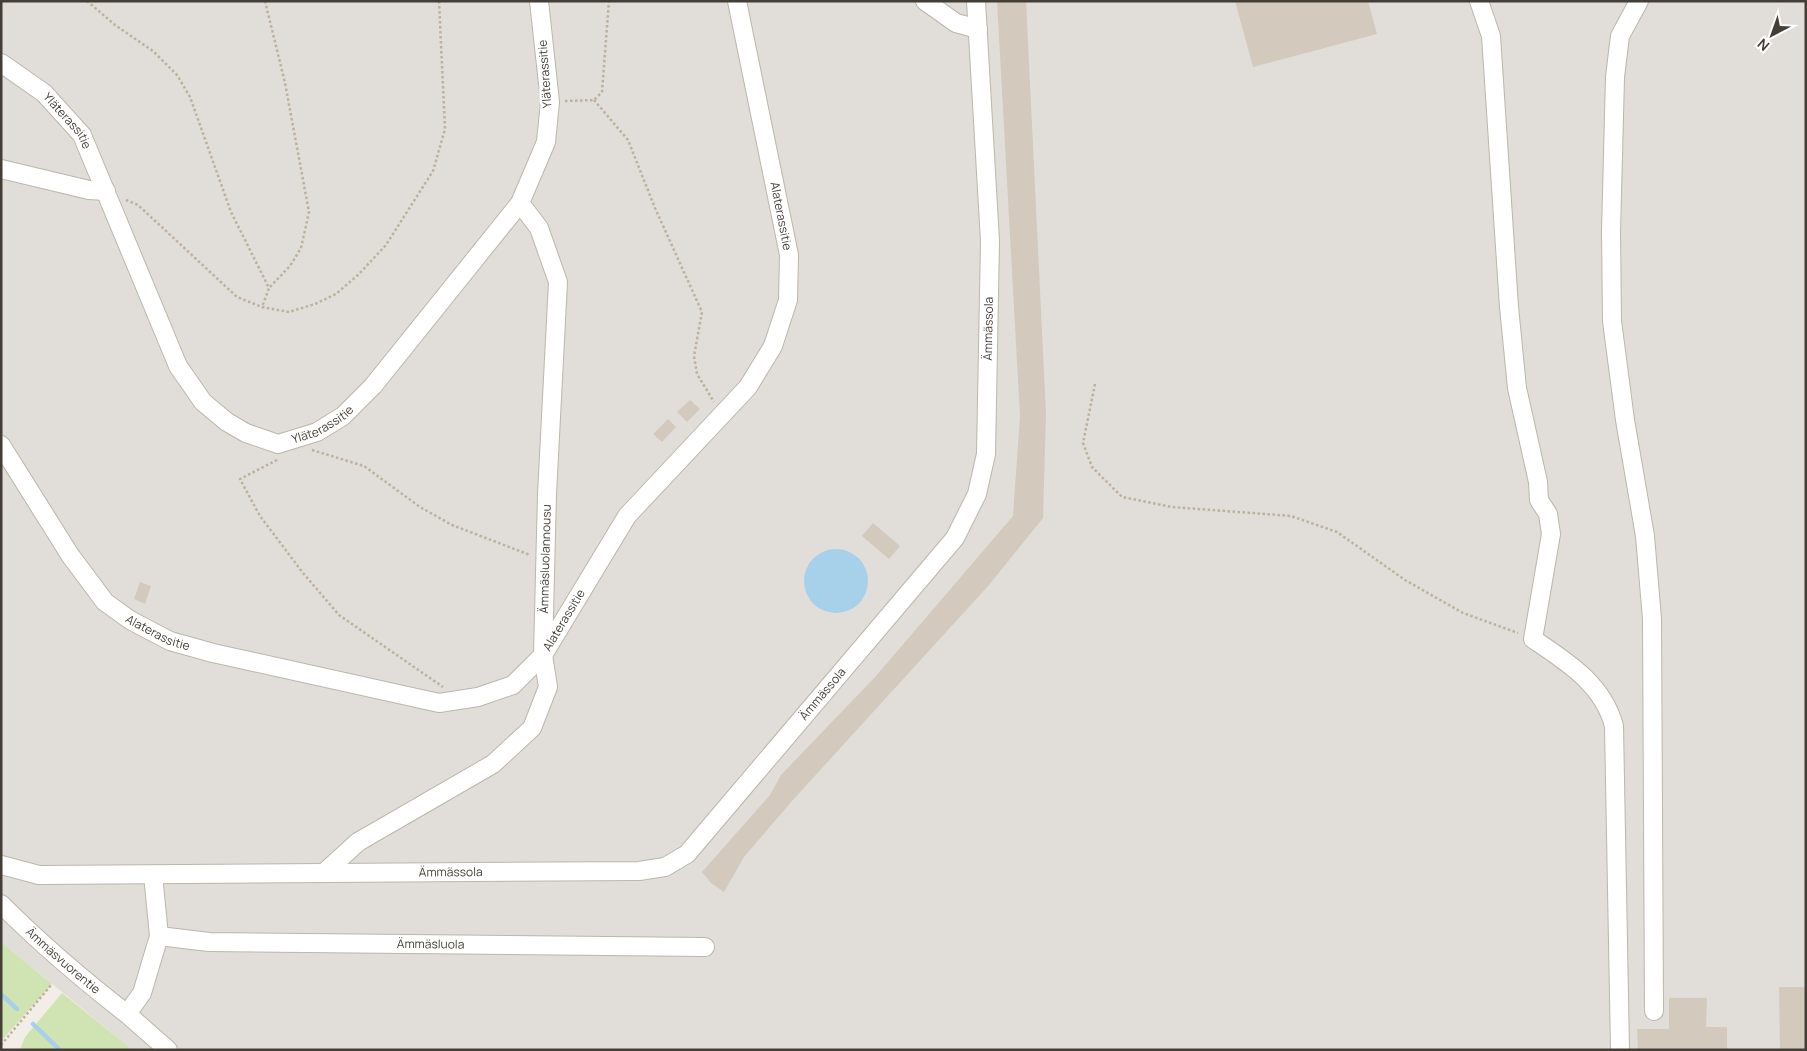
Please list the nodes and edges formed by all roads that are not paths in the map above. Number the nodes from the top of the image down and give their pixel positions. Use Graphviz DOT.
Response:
graph roads {
  1 [pos="539,1"];
  2 [pos="737,1"];
  3 [pos="925,1"];
  4 [pos="976,1"];
  5 [pos="1479,1"];
  6 [pos="1639,1"];
  7 [pos="978,29"];
  8 [pos="1,63"];
  9 [pos="1,169"];
  10 [pos="106,191"];
  11 [pos="520,203"];
  12 [pos="1,445"];
  13 [pos="543,655"];
  14 [pos="1,865"];
  15 [pos="325,872"];
  16 [pos="153,876"];
  17 [pos="1,904"];
  18 [pos="159,936"];
  19 [pos="705,947"];
  20 [pos="1654,1011"];
  21 [pos="126,1014"];
  22 [pos="168,1050"];
  23 [pos="1620,1050"];
  1 -- 11 [label="street, Yläterassitie"];
  2 -- 13 [label="street, Alaterassitie"];
  3 -- 7 [label="street"];
  4 -- 7 [label="street, Ämmässola"];
  5 -- 23 [label="street"];
  6 -- 20 [label="street"];
  7 -- 15 [label="street, Ämmässola"];
  8 -- 10 [label="street, Yläterassitie"];
  9 -- 10 [label="street"];
  10 -- 11 [label="street, Yläterassitie"];
  11 -- 13 [label="street, Ämmäsluolannousu"];
  12 -- 13 [label="street, Alaterassitie"];
  13 -- 15 [label="street, Ämmäsluolannousu"];
  14 -- 16 [label="street, Ämmässola"];
  15 -- 16 [label="street, Ämmässola"];
  16 -- 18 [label="street"];
  17 -- 21 [label="street, Ämmäsvuorentie"];
  18 -- 19 [label="street, Ämmäsluola"];
  18 -- 21 [label="street"];
  21 -- 22 [label="street, Ämmäsvuorentie"];
}
